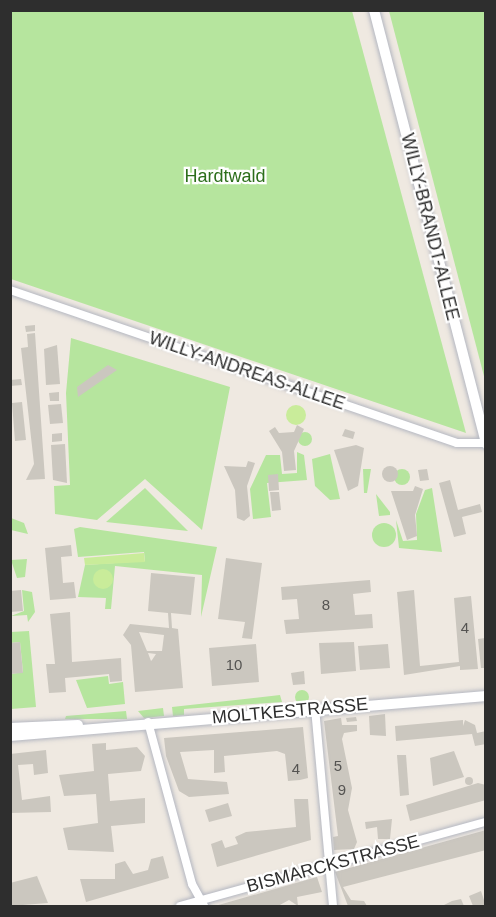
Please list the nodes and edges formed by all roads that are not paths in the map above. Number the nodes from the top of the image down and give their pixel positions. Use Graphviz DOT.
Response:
graph roads {
  1 [pos="374,10"];
  2 [pos="10,290"];
  3 [pos="485,444"];
  4 [pos="486,696"];
  5 [pos="315,708"];
  6 [pos="94,726"];
  7 [pos="148,727"];
  8 [pos="10,728"];
  9 [pos="10,736"];
  10 [pos="486,822"];
  11 [pos="328,866"];
  12 [pos="202,904"];
  13 [pos="180,906"];
  14 [pos="333,906"];
  1 -- 3 [label="main road, WILLY-BRANDT-ALLEE"];
  2 -- 3 [label="street, WILLY-ANDREAS-ALLEE"];
  4 -- 5 [label="main road, MOLTKESTRASSE"];
  5 -- 7 [label="main road, MOLTKESTRASSE"];
  5 -- 11 [label="street"];
  6 -- 7 [label="main road, MOLTKESTRASSE"];
  6 -- 8 [label="main road, MOLTKESTRASSE"];
  6 -- 9 [label="main road, MOLTKESTRASSE"];
  7 -- 12 [label="street"];
  10 -- 11 [label="street, BISMARCKSTRASSE"];
  11 -- 12 [label="street, BISMARCKSTRASSE"];
  11 -- 14 [label="street"];
  12 -- 13 [label="street, BISMARCKSTRASSE"];
}
